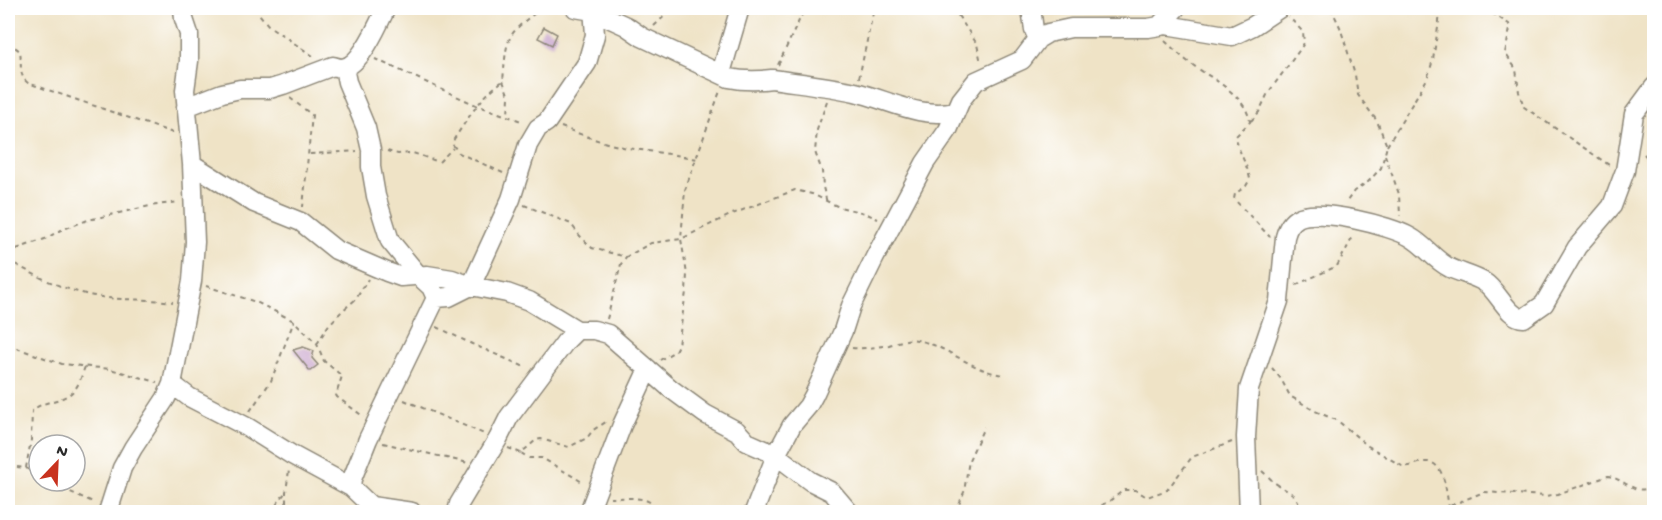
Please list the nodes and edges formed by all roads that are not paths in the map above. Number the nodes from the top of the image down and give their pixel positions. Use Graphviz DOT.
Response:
graph roads {
  1 [pos="183,8"];
  2 [pos="386,8"];
  3 [pos="740,8"];
  4 [pos="1031,8"];
  5 [pos="1176,8"];
  6 [pos="1280,8"];
  7 [pos="587,9"];
  8 [pos="1154,27"];
  9 [pos="1038,39"];
  10 [pos="338,67"];
  11 [pos="721,73"];
  12 [pos="1654,87"];
  13 [pos="186,107"];
  14 [pos="955,111"];
  15 [pos="192,164"];
  16 [pos="419,276"];
  17 [pos="471,286"];
  18 [pos="436,298"];
  19 [pos="577,330"];
  20 [pos="648,369"];
  21 [pos="172,384"];
  22 [pos="639,388"];
  23 [pos="671,389"];
  24 [pos="776,455"];
  25 [pos="351,487"];
  26 [pos="594,500"];
  27 [pos="370,509"];
  28 [pos="108,510"];
  29 [pos="412,513"];
  30 [pos="458,513"];
  31 [pos="754,513"];
  32 [pos="849,513"];
  33 [pos="1249,513"];
  1 -- 13 [label="street"];
  2 -- 10 [label="street"];
  3 -- 11 [label="street"];
  4 -- 9 [label="street"];
  5 -- 8 [label="street"];
  6 -- 8 [label="street"];
  7 -- 11 [label="street"];
  7 -- 17 [label="street"];
  8 -- 9 [label="street"];
  9 -- 14 [label="street"];
  10 -- 13 [label="street"];
  10 -- 16 [label="street"];
  11 -- 14 [label="street"];
  12 -- 33 [label="street"];
  13 -- 15 [label="street"];
  14 -- 24 [label="street"];
  15 -- 16 [label="street"];
  15 -- 21 [label="street"];
  16 -- 17 [label="street"];
  16 -- 18 [label="street"];
  17 -- 18 [label="street"];
  17 -- 19 [label="street"];
  18 -- 25 [label="street"];
  19 -- 20 [label="street"];
  19 -- 30 [label="street"];
  20 -- 22 [label="street"];
  20 -- 23 [label="street"];
  21 -- 25 [label="street"];
  21 -- 28 [label="street"];
  22 -- 23 [label="street"];
  22 -- 26 [label="street"];
  23 -- 24 [label="street"];
  24 -- 31 [label="street"];
  24 -- 32 [label="street"];
  25 -- 27 [label="street"];
  27 -- 29 [label="street"];
}
